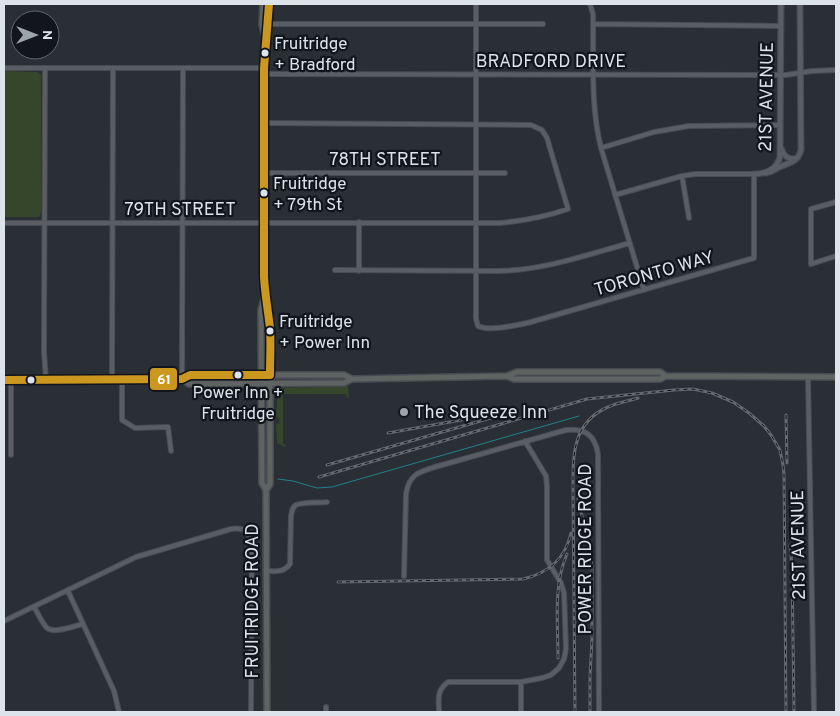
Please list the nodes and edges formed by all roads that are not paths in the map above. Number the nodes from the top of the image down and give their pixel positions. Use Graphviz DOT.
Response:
graph roads {
  1 [pos="263,4"];
  2 [pos="269,4"];
  3 [pos="476,4"];
  4 [pos="590,4"];
  5 [pos="780,4"];
  6 [pos="800,4"];
  7 [pos="269,24"];
  8 [pos="476,24"];
  9 [pos="543,24"];
  10 [pos="593,24"];
  11 [pos="780,26"];
  12 [pos="266,39"];
  13 [pos="4,68"];
  14 [pos="45,68"];
  15 [pos="113,68"];
  16 [pos="183,68"];
  17 [pos="264,68"];
  18 [pos="836,70"];
  19 [pos="800,73"];
  20 [pos="264,74"];
  21 [pos="476,74"];
  22 [pos="593,75"];
  23 [pos="780,75"];
  24 [pos="264,123"];
  25 [pos="476,124"];
  26 [pos="780,125"];
  27 [pos="780,144"];
  28 [pos="601,148"];
  29 [pos="798,158"];
  30 [pos="264,173"];
  31 [pos="476,173"];
  32 [pos="505,173"];
  33 [pos="766,173"];
  34 [pos="754,174"];
  35 [pos="682,176"];
  36 [pos="615,195"];
  37 [pos="836,202"];
  38 [pos="689,218"];
  39 [pos="264,222"];
  40 [pos="360,222"];
  41 [pos="4,223"];
  42 [pos="45,223"];
  43 [pos="113,223"];
  44 [pos="182,223"];
  45 [pos="476,223"];
  46 [pos="630,243"];
  47 [pos="836,256"];
  48 [pos="335,270"];
  49 [pos="359,271"];
  50 [pos="476,271"];
  51 [pos="644,290"];
  52 [pos="265,296"];
  53 [pos="262,374"];
  54 [pos="270,375"];
  55 [pos="808,377"];
  56 [pos="836,377"];
  57 [pos="352,379"];
  58 [pos="4,380"];
  59 [pos="11,380"];
  60 [pos="46,380"];
  61 [pos="112,380"];
  62 [pos="122,380"];
  63 [pos="182,380"];
  64 [pos="262,384"];
  65 [pos="270,384"];
  66 [pos="525,441"];
  67 [pos="171,451"];
  68 [pos="11,455"];
  69 [pos="266,490"];
  70 [pos="327,502"];
  71 [pos="266,571"];
  72 [pos="404,576"];
  73 [pos="68,591"];
  74 [pos="34,607"];
  75 [pos="4,621"];
  76 [pos="83,624"];
  77 [pos="521,682"];
  78 [pos="119,712"];
  79 [pos="251,712"];
  80 [pos="267,712"];
  81 [pos="439,712"];
  82 [pos="521,712"];
  83 [pos="599,712"];
  84 [pos="814,712"];
  1 -- 12 [label="main road, FRUITRIDGE ROAD"];
  2 -- 7 [label="main road, FRUITRIDGE ROAD"];
  3 -- 8 [label="street"];
  4 -- 10 [label="street"];
  5 -- 11 [label="street, 21ST AVENUE"];
  6 -- 19 [label="street, 21ST AVENUE"];
  7 -- 8 [label="street"];
  7 -- 12 [label="main road, FRUITRIDGE ROAD"];
  8 -- 9 [label="street"];
  8 -- 21 [label="street"];
  10 -- 11 [label="street"];
  10 -- 22 [label="street"];
  11 -- 23 [label="street, 21ST AVENUE"];
  12 -- 17 [label="main road, FRUITRIDGE ROAD"];
  13 -- 14 [label="street"];
  14 -- 15 [label="street"];
  14 -- 42 [label="street"];
  15 -- 16 [label="street"];
  15 -- 43 [label="street"];
  16 -- 17 [label="street"];
  16 -- 44 [label="street"];
  17 -- 20 [label="main road, FRUITRIDGE ROAD"];
  18 -- 19 [label="street, BRADFORD DRIVE"];
  19 -- 23 [label="street, BRADFORD DRIVE"];
  19 -- 29 [label="street, 21ST AVENUE"];
  20 -- 21 [label="street, BRADFORD DRIVE"];
  20 -- 24 [label="main road, FRUITRIDGE ROAD"];
  21 -- 22 [label="street, BRADFORD DRIVE"];
  21 -- 25 [label="street"];
  22 -- 23 [label="street, BRADFORD DRIVE"];
  22 -- 28 [label="street"];
  23 -- 26 [label="street, 21ST AVENUE"];
  24 -- 25 [label="street"];
  24 -- 30 [label="main road, FRUITRIDGE ROAD"];
  25 -- 31 [label="street"];
  25 -- 45 [label="street, 79TH STREET"];
  26 -- 27 [label="street, 21ST AVENUE"];
  26 -- 28 [label="street"];
  27 -- 29 [label="street"];
  27 -- 33 [label="street, 21ST AVENUE"];
  28 -- 36 [label="street"];
  29 -- 33 [label="street"];
  30 -- 31 [label="street, 78TH STREET"];
  30 -- 39 [label="main road, FRUITRIDGE ROAD"];
  31 -- 32 [label="street, 78TH STREET"];
  31 -- 45 [label="street"];
  33 -- 34 [label="street, 21ST AVENUE"];
  34 -- 35 [label="street"];
  34 -- 51 [label="street, TORONTO WAY"];
  35 -- 36 [label="street"];
  35 -- 38 [label="street"];
  36 -- 46 [label="street"];
  37 -- 47 [label="street"];
  39 -- 40 [label="street, 79TH STREET"];
  39 -- 44 [label="street, 79TH STREET"];
  39 -- 52 [label="main road, FRUITRIDGE ROAD"];
  40 -- 45 [label="street, 79TH STREET"];
  40 -- 49 [label="street"];
  41 -- 42 [label="street, 79TH STREET"];
  42 -- 43 [label="street, 79TH STREET"];
  42 -- 60 [label="street"];
  43 -- 44 [label="street, 79TH STREET"];
  43 -- 61 [label="street"];
  44 -- 63 [label="street"];
  45 -- 50 [label="street"];
  46 -- 50 [label="street"];
  46 -- 51 [label="street"];
  48 -- 49 [label="street"];
  49 -- 50 [label="street"];
  50 -- 51 [label="street, TORONTO WAY"];
  52 -- 53 [label="main road, FRUITRIDGE ROAD"];
  52 -- 54 [label="main road, FRUITRIDGE ROAD"];
  53 -- 54 [label="main road"];
  53 -- 63 [label="main road"];
  53 -- 64 [label="main road, FRUITRIDGE ROAD"];
  54 -- 57 [label="main road"];
  54 -- 65 [label="main road, FRUITRIDGE ROAD"];
  55 -- 56 [label="main road"];
  55 -- 57 [label="main road"];
  55 -- 84 [label="street, 21ST AVENUE"];
  57 -- 65 [label="main road"];
  58 -- 59 [label="main road"];
  59 -- 60 [label="main road"];
  59 -- 68 [label="street"];
  60 -- 61 [label="main road"];
  61 -- 62 [label="main road"];
  62 -- 63 [label="main road"];
  62 -- 67 [label="street"];
  63 -- 64 [label="main road"];
  64 -- 65 [label="main road"];
  64 -- 69 [label="main road, FRUITRIDGE ROAD"];
  65 -- 69 [label="main road, FRUITRIDGE ROAD"];
  66 -- 72 [label="street, POWER RIDGE ROAD"];
  66 -- 77 [label="street"];
  66 -- 83 [label="street, POWER RIDGE ROAD"];
  69 -- 71 [label="main road, FRUITRIDGE ROAD"];
  70 -- 71 [label="street"];
  71 -- 80 [label="main road, FRUITRIDGE ROAD"];
  73 -- 74 [label="street"];
  73 -- 76 [label="street"];
  73 -- 79 [label="street"];
  74 -- 75 [label="street"];
  74 -- 76 [label="street"];
  76 -- 78 [label="street"];
  77 -- 81 [label="street"];
  77 -- 82 [label="street"];
}
